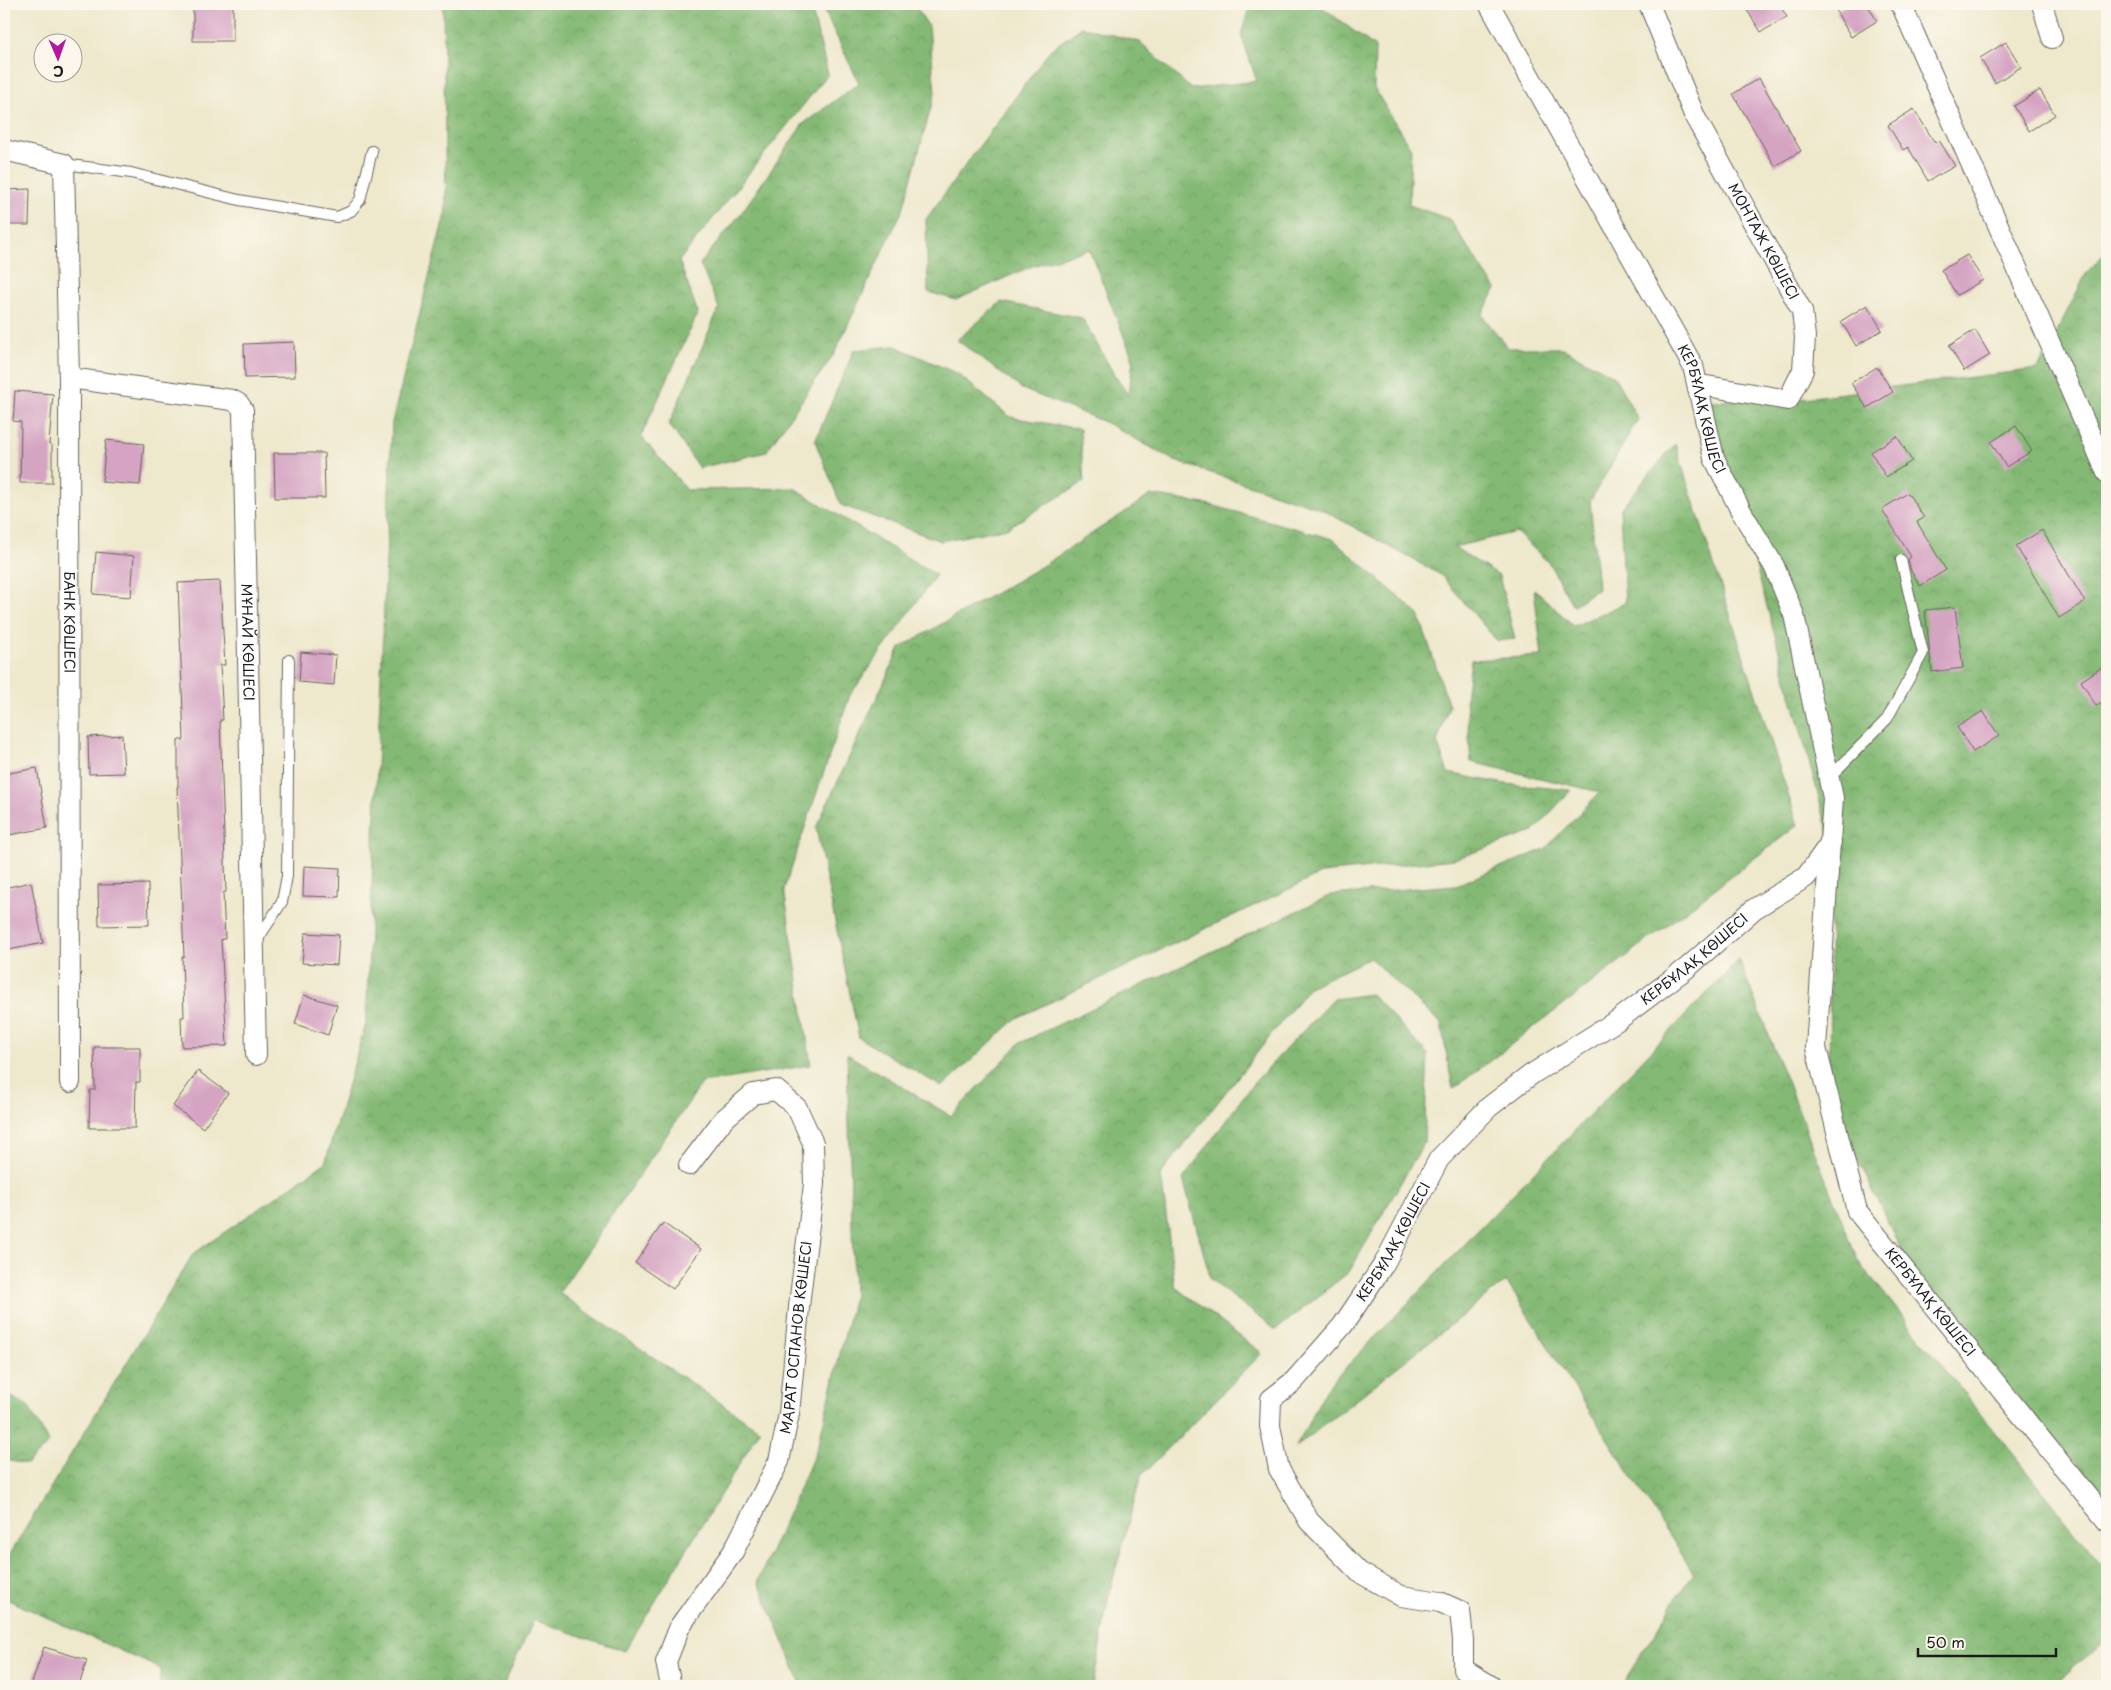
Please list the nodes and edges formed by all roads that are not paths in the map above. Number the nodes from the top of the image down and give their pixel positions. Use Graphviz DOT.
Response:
graph roads {
  1 [pos="1489,4"];
  2 [pos="1649,4"];
  3 [pos="1901,4"];
  4 [pos="2042,4"];
  5 [pos="2052,38"];
  6 [pos="4,150"];
  7 [pos="372,152"];
  8 [pos="64,164"];
  9 [pos="69,378"];
  10 [pos="1698,389"];
  11 [pos="2107,473"];
  12 [pos="1901,560"];
  13 [pos="288,660"];
  14 [pos="1829,778"];
  15 [pos="1831,842"];
  16 [pos="254,945"];
  17 [pos="256,1054"];
  18 [pos="70,1082"];
  19 [pos="689,1165"];
  20 [pos="2107,1521"];
  21 [pos="671,1686"];
  22 [pos="1491,1686"];
  1 -- 10 [label="street, КЕРБҰЛАҚ КӨШЕСІ"];
  2 -- 10 [label="street, МОНТАЖ КӨШЕСІ"];
  3 -- 11 [label="street"];
  4 -- 5 [label="street"];
  6 -- 8 [label="street"];
  7 -- 8 [label="lane"];
  8 -- 9 [label="street, БАНК КӨШЕСІ"];
  9 -- 16 [label="street, МҰНАЙ КӨШЕСІ"];
  9 -- 18 [label="street, БАНК КӨШЕСІ"];
  10 -- 14 [label="street, КЕРБҰЛАҚ КӨШЕСІ"];
  12 -- 14 [label="lane"];
  13 -- 16 [label="lane"];
  14 -- 15 [label="street, КЕРБҰЛАҚ КӨШЕСІ"];
  15 -- 20 [label="street, КЕРБҰЛАҚ КӨШЕСІ"];
  15 -- 22 [label="street, КЕРБҰЛАҚ КӨШЕСІ"];
  16 -- 17 [label="street, МҰНАЙ КӨШЕСІ"];
  19 -- 21 [label="street, МАРАТ ОСПАНОВ КӨШЕСІ"];
}
